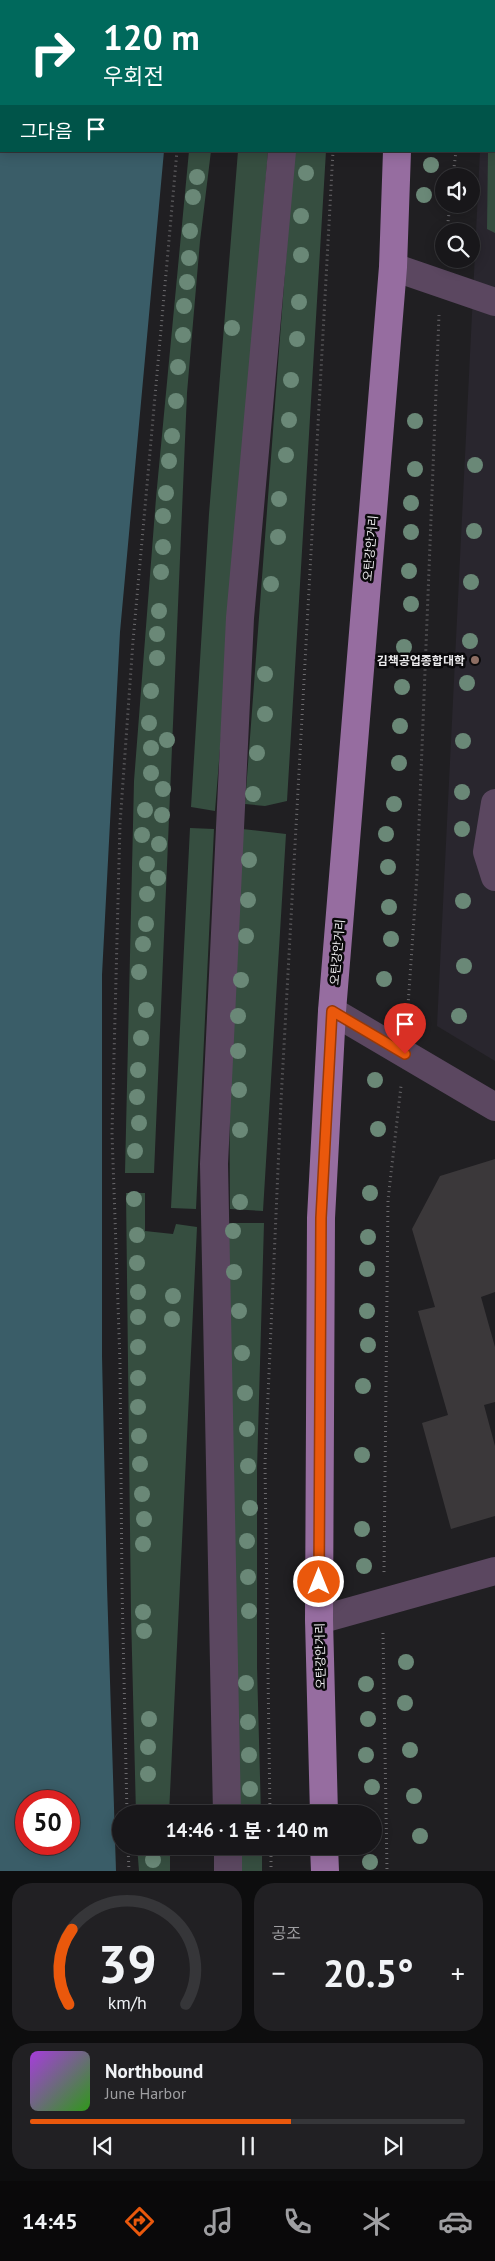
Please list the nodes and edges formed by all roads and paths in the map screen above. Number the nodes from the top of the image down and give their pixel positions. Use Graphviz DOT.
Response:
graph roads {
  1 [pos="177,152"];
  2 [pos="282,152"];
  3 [pos="333,152"];
  4 [pos="397,152"];
  5 [pos="456,152"];
  6 [pos="454,168"];
  7 [pos="393,267"];
  8 [pos="495,302"];
  9 [pos="495,803"];
  10 [pos="495,877"];
  11 [pos="332,1011"];
  12 [pos="495,1107"];
  13 [pos="495,1571"];
  14 [pos="319,1620"];
  15 [pos="127,1805"];
  16 [pos="227,1805"];
  17 [pos="270,1805"];
  18 [pos="324,1805"];
  19 [pos="128,1855"];
  20 [pos="228,1855"];
  21 [pos="271,1855"];
  22 [pos="324,1855"];
  23 [pos="129,1871"];
  24 [pos="228,1871"];
  25 [pos="271,1871"];
  26 [pos="325,1871"];
  1 -- 15 [label="path"];
  2 -- 16 [label="street"];
  3 -- 17 [label="path"];
  4 -- 7 [label="main road, 오탄강안거리"];
  5 -- 6 [label="path"];
  7 -- 8 [label="street"];
  7 -- 11 [label="main road, 오탄강안거리"];
  9 -- 10 [label="street"];
  11 -- 12 [label="street"];
  11 -- 14 [label="main road, 오탄강안거리"];
  13 -- 14 [label="street"];
  14 -- 18 [label="main road, 오탄강안거리"];
  19 -- 23 [label="path"];
  20 -- 24 [label="street"];
  21 -- 25 [label="path"];
  22 -- 26 [label="main road"];
}
